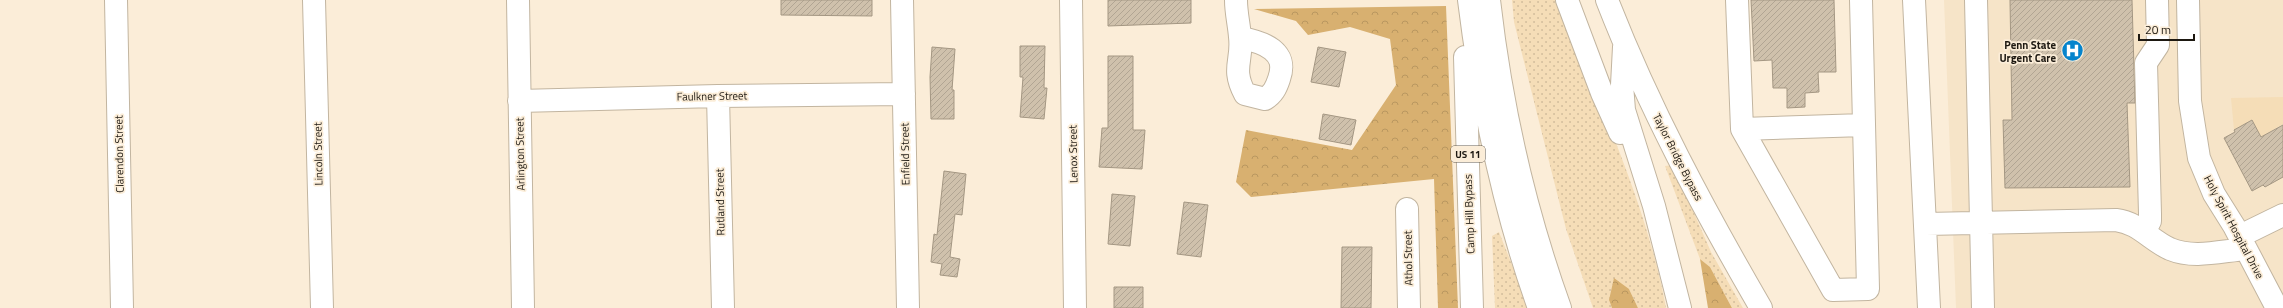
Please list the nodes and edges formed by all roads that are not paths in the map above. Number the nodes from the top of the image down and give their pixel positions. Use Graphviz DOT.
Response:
graph roads {
  1 [pos="116,0"];
  2 [pos="314,0"];
  3 [pos="518,0"];
  4 [pos="902,0"];
  5 [pos="1071,0"];
  6 [pos="1236,0"];
  7 [pos="1464,0"];
  8 [pos="1469,0"];
  9 [pos="1489,0"];
  10 [pos="1567,0"];
  11 [pos="1607,0"];
  12 [pos="1737,0"];
  13 [pos="1861,0"];
  14 [pos="1914,0"];
  15 [pos="1976,0"];
  16 [pos="2157,0"];
  17 [pos="2188,0"];
  18 [pos="1241,38"];
  19 [pos="1624,44"];
  20 [pos="904,94"];
  21 [pos="718,96"];
  22 [pos="520,101"];
  23 [pos="1864,125"];
  24 [pos="1742,129"];
  25 [pos="1654,206"];
  26 [pos="1407,209"];
  27 [pos="2283,215"];
  28 [pos="1982,223"];
  29 [pos="1926,224"];
  30 [pos="2144,231"];
  31 [pos="2243,243"];
  32 [pos="122,308"];
  33 [pos="322,308"];
  34 [pos="523,308"];
  35 [pos="723,308"];
  36 [pos="908,308"];
  37 [pos="1075,308"];
  38 [pos="1409,308"];
  39 [pos="1472,308"];
  40 [pos="1539,308"];
  41 [pos="1560,308"];
  42 [pos="1680,308"];
  43 [pos="1761,308"];
  44 [pos="1928,308"];
  45 [pos="1983,308"];
  46 [pos="2277,308"];
  1 -- 32 [label="street, Clarendon Street"];
  2 -- 33 [label="street, Lincoln Street"];
  3 -- 22 [label="street, Arlington Street"];
  4 -- 20 [label="street, Enfield Street"];
  5 -- 37 [label="street, Lenox Street"];
  6 -- 18 [label="street"];
  7 -- 39 [label="street, Camp Hill Bypass / US 11"];
  8 -- 40 [label="street"];
  9 -- 41 [label="street"];
  10 -- 25 [label="street"];
  11 -- 19 [label="street, Taylor Bridge Bypass"];
  12 -- 24 [label="street"];
  13 -- 23 [label="street"];
  14 -- 29 [label="street"];
  15 -- 28 [label="street"];
  16 -- 30 [label="street"];
  17 -- 31 [label="street, Holy Spirit Hospital Drive"];
  19 -- 25 [label="street"];
  19 -- 43 [label="street, Taylor Bridge Bypass"];
  20 -- 21 [label="street, Faulkner Street"];
  20 -- 36 [label="street, Enfield Street"];
  21 -- 22 [label="street, Faulkner Street"];
  21 -- 35 [label="street, Rutland Street"];
  22 -- 34 [label="street, Arlington Street"];
  23 -- 24 [label="street"];
  23 -- 24 [label="street"];
  25 -- 42 [label="street"];
  26 -- 38 [label="street, Athol Street"];
  27 -- 31 [label="street"];
  28 -- 29 [label="street"];
  28 -- 30 [label="street"];
  28 -- 45 [label="street"];
  29 -- 44 [label="street"];
  30 -- 31 [label="street"];
  31 -- 46 [label="street, Holy Spirit Hospital Drive"];
}
